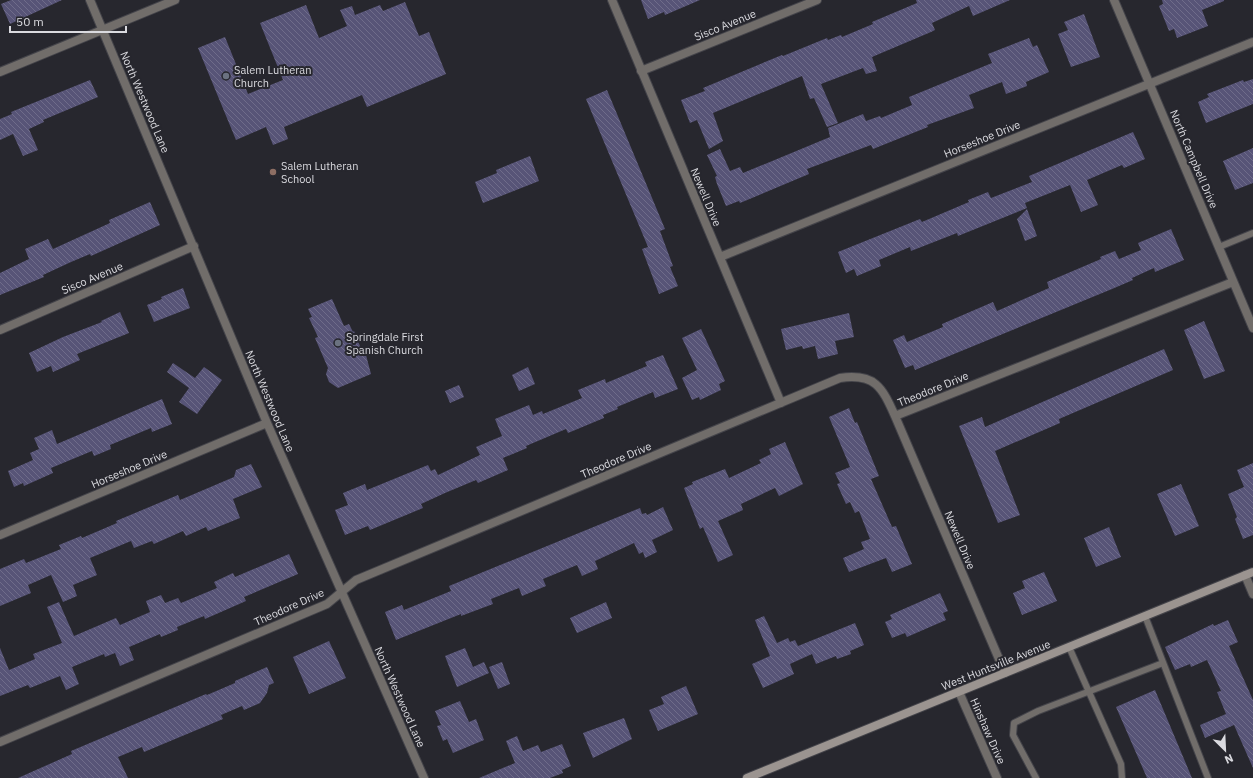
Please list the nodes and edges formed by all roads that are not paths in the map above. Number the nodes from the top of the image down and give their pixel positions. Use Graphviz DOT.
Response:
graph roads {
  1 [pos="90,0"];
  2 [pos="175,0"];
  3 [pos="612,0"];
  4 [pos="817,0"];
  5 [pos="1114,0"];
  6 [pos="103,29"];
  7 [pos="1253,42"];
  8 [pos="641,71"];
  9 [pos="0,72"];
  10 [pos="1150,83"];
  11 [pos="1253,233"];
  12 [pos="194,246"];
  13 [pos="1219,247"];
  14 [pos="720,257"];
  15 [pos="1233,282"];
  16 [pos="1253,328"];
  17 [pos="0,330"];
  18 [pos="781,403"];
  19 [pos="895,416"];
  20 [pos="267,423"];
  21 [pos="0,535"];
  22 [pos="1249,574"];
  23 [pos="341,593"];
  24 [pos="1253,594"];
  25 [pos="1144,616"];
  26 [pos="1069,647"];
  27 [pos="1163,664"];
  28 [pos="1005,673"];
  29 [pos="959,692"];
  30 [pos="1089,692"];
  31 [pos="0,742"];
  32 [pos="424,778"];
  33 [pos="747,778"];
  34 [pos="997,778"];
  35 [pos="1036,778"];
  36 [pos="1122,778"];
  37 [pos="1208,778"];
  1 -- 6 [label="street, North Westwood Lane"];
  2 -- 6 [label="street"];
  3 -- 8 [label="street, Newell Drive"];
  4 -- 8 [label="street, Sisco Avenue"];
  5 -- 10 [label="street, North Campbell Drive"];
  6 -- 9 [label="street"];
  6 -- 12 [label="street, North Westwood Lane"];
  7 -- 10 [label="street, Horseshoe Drive"];
  8 -- 14 [label="street, Newell Drive"];
  10 -- 13 [label="street, North Campbell Drive"];
  10 -- 14 [label="street, Horseshoe Drive"];
  11 -- 13 [label="lane"];
  12 -- 17 [label="street, Sisco Avenue"];
  12 -- 20 [label="street, North Westwood Lane"];
  13 -- 15 [label="street, North Campbell Drive"];
  14 -- 18 [label="street, Newell Drive"];
  15 -- 16 [label="street, North Campbell Drive"];
  15 -- 19 [label="street, Theodore Drive"];
  18 -- 19 [label="street, Theodore Drive"];
  18 -- 23 [label="street, Theodore Drive"];
  19 -- 28 [label="street, Newell Drive"];
  20 -- 21 [label="street, Horseshoe Drive"];
  20 -- 23 [label="street, North Westwood Lane"];
  22 -- 24 [label="street"];
  22 -- 25 [label="main road, West Huntsville Avenue"];
  23 -- 31 [label="street, Theodore Drive"];
  23 -- 32 [label="street, North Westwood Lane"];
  25 -- 26 [label="main road, West Huntsville Avenue"];
  25 -- 27 [label="lane"];
  26 -- 28 [label="main road, West Huntsville Avenue"];
  26 -- 30 [label="lane"];
  27 -- 30 [label="lane"];
  27 -- 37 [label="lane"];
  28 -- 29 [label="main road, West Huntsville Avenue"];
  29 -- 33 [label="main road, West Huntsville Avenue"];
  29 -- 34 [label="street, Hinshaw Drive"];
  30 -- 35 [label="lane"];
  30 -- 36 [label="lane"];
}
